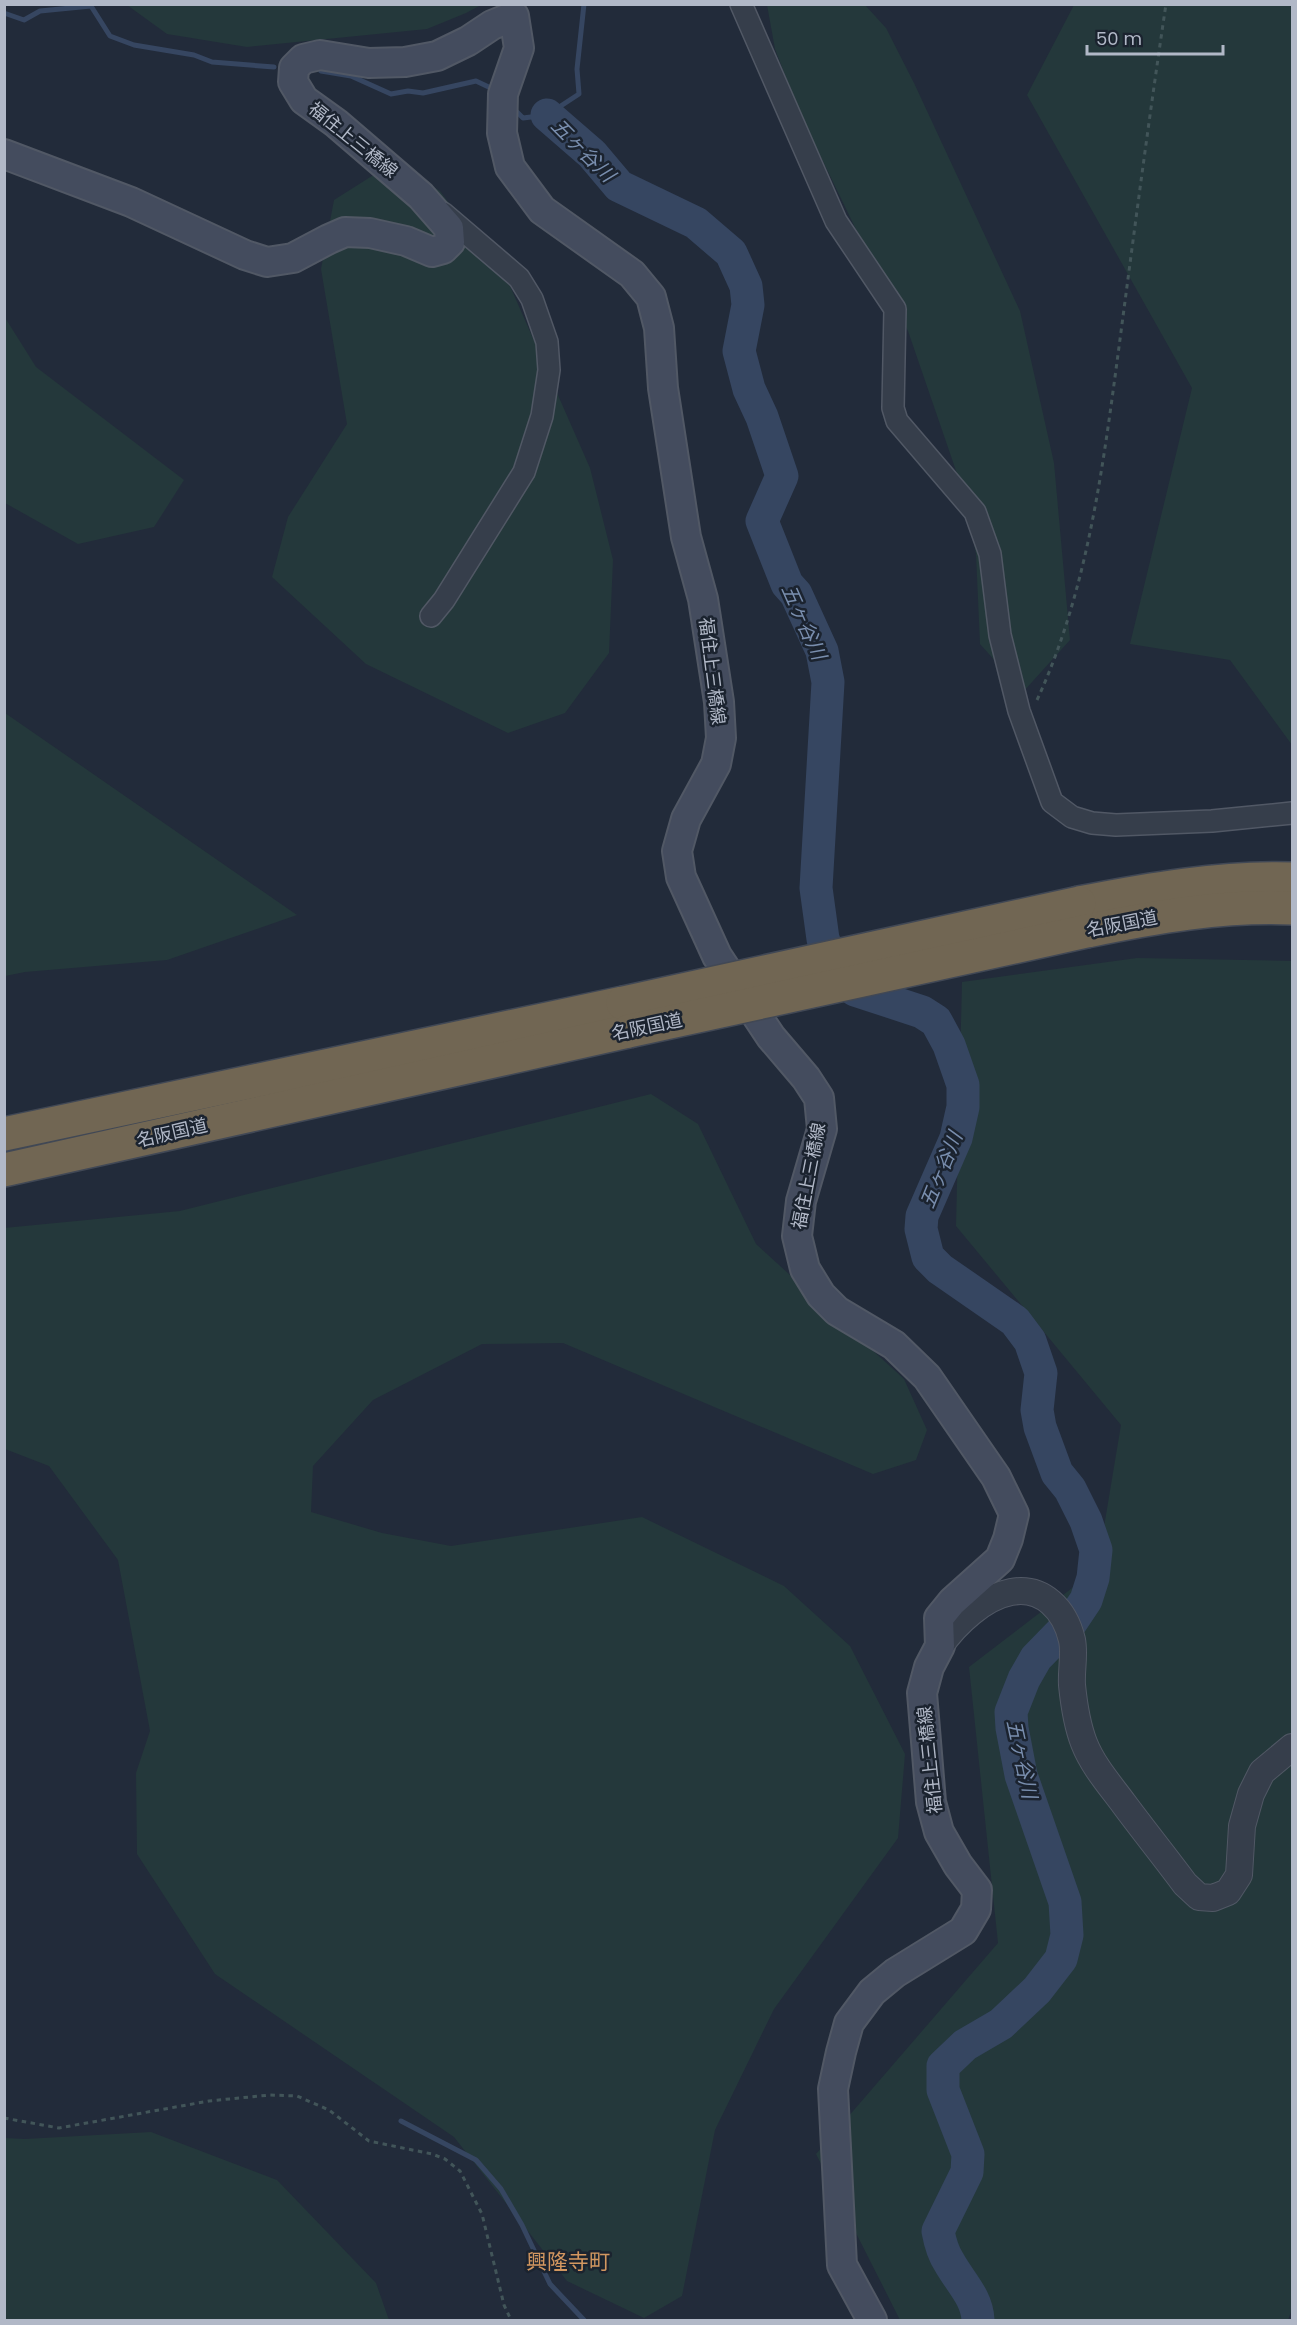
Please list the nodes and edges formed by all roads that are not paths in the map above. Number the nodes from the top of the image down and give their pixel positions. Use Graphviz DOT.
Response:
graph roads {
  1 [pos="741,4"];
  2 [pos="514,10"];
  3 [pos="4,154"];
  4 [pos="422,196"];
  5 [pos="431,616"];
  6 [pos="1293,813"];
  7 [pos="1293,864"];
  8 [pos="1293,879"];
  9 [pos="1145,890"];
  10 [pos="1293,910"];
  11 [pos="1083,917"];
  12 [pos="626,1017"];
  13 [pos="4,1134"];
  14 [pos="4,1170"];
  15 [pos="940,1646"];
  16 [pos="1293,1747"];
  17 [pos="872,2320"];
  1 -- 6 [label="street"];
  2 -- 4 [label="main road, 福住上三橋線"];
  2 -- 15 [label="main road, 福住上三橋線"];
  3 -- 4 [label="main road, 福住上三橋線"];
  4 -- 5 [label="street"];
  7 -- 9 [label="highway"];
  8 -- 9 [label="highway, 名阪国道"];
  9 -- 11 [label="highway, 名阪国道"];
  10 -- 11 [label="highway, 名阪国道"];
  11 -- 12 [label="highway, 名阪国道, bridge"];
  12 -- 13 [label="highway, 名阪国道"];
  12 -- 14 [label="highway, 名阪国道"];
  15 -- 16 [label="street"];
  15 -- 17 [label="main road, 福住上三橋線"];
}
